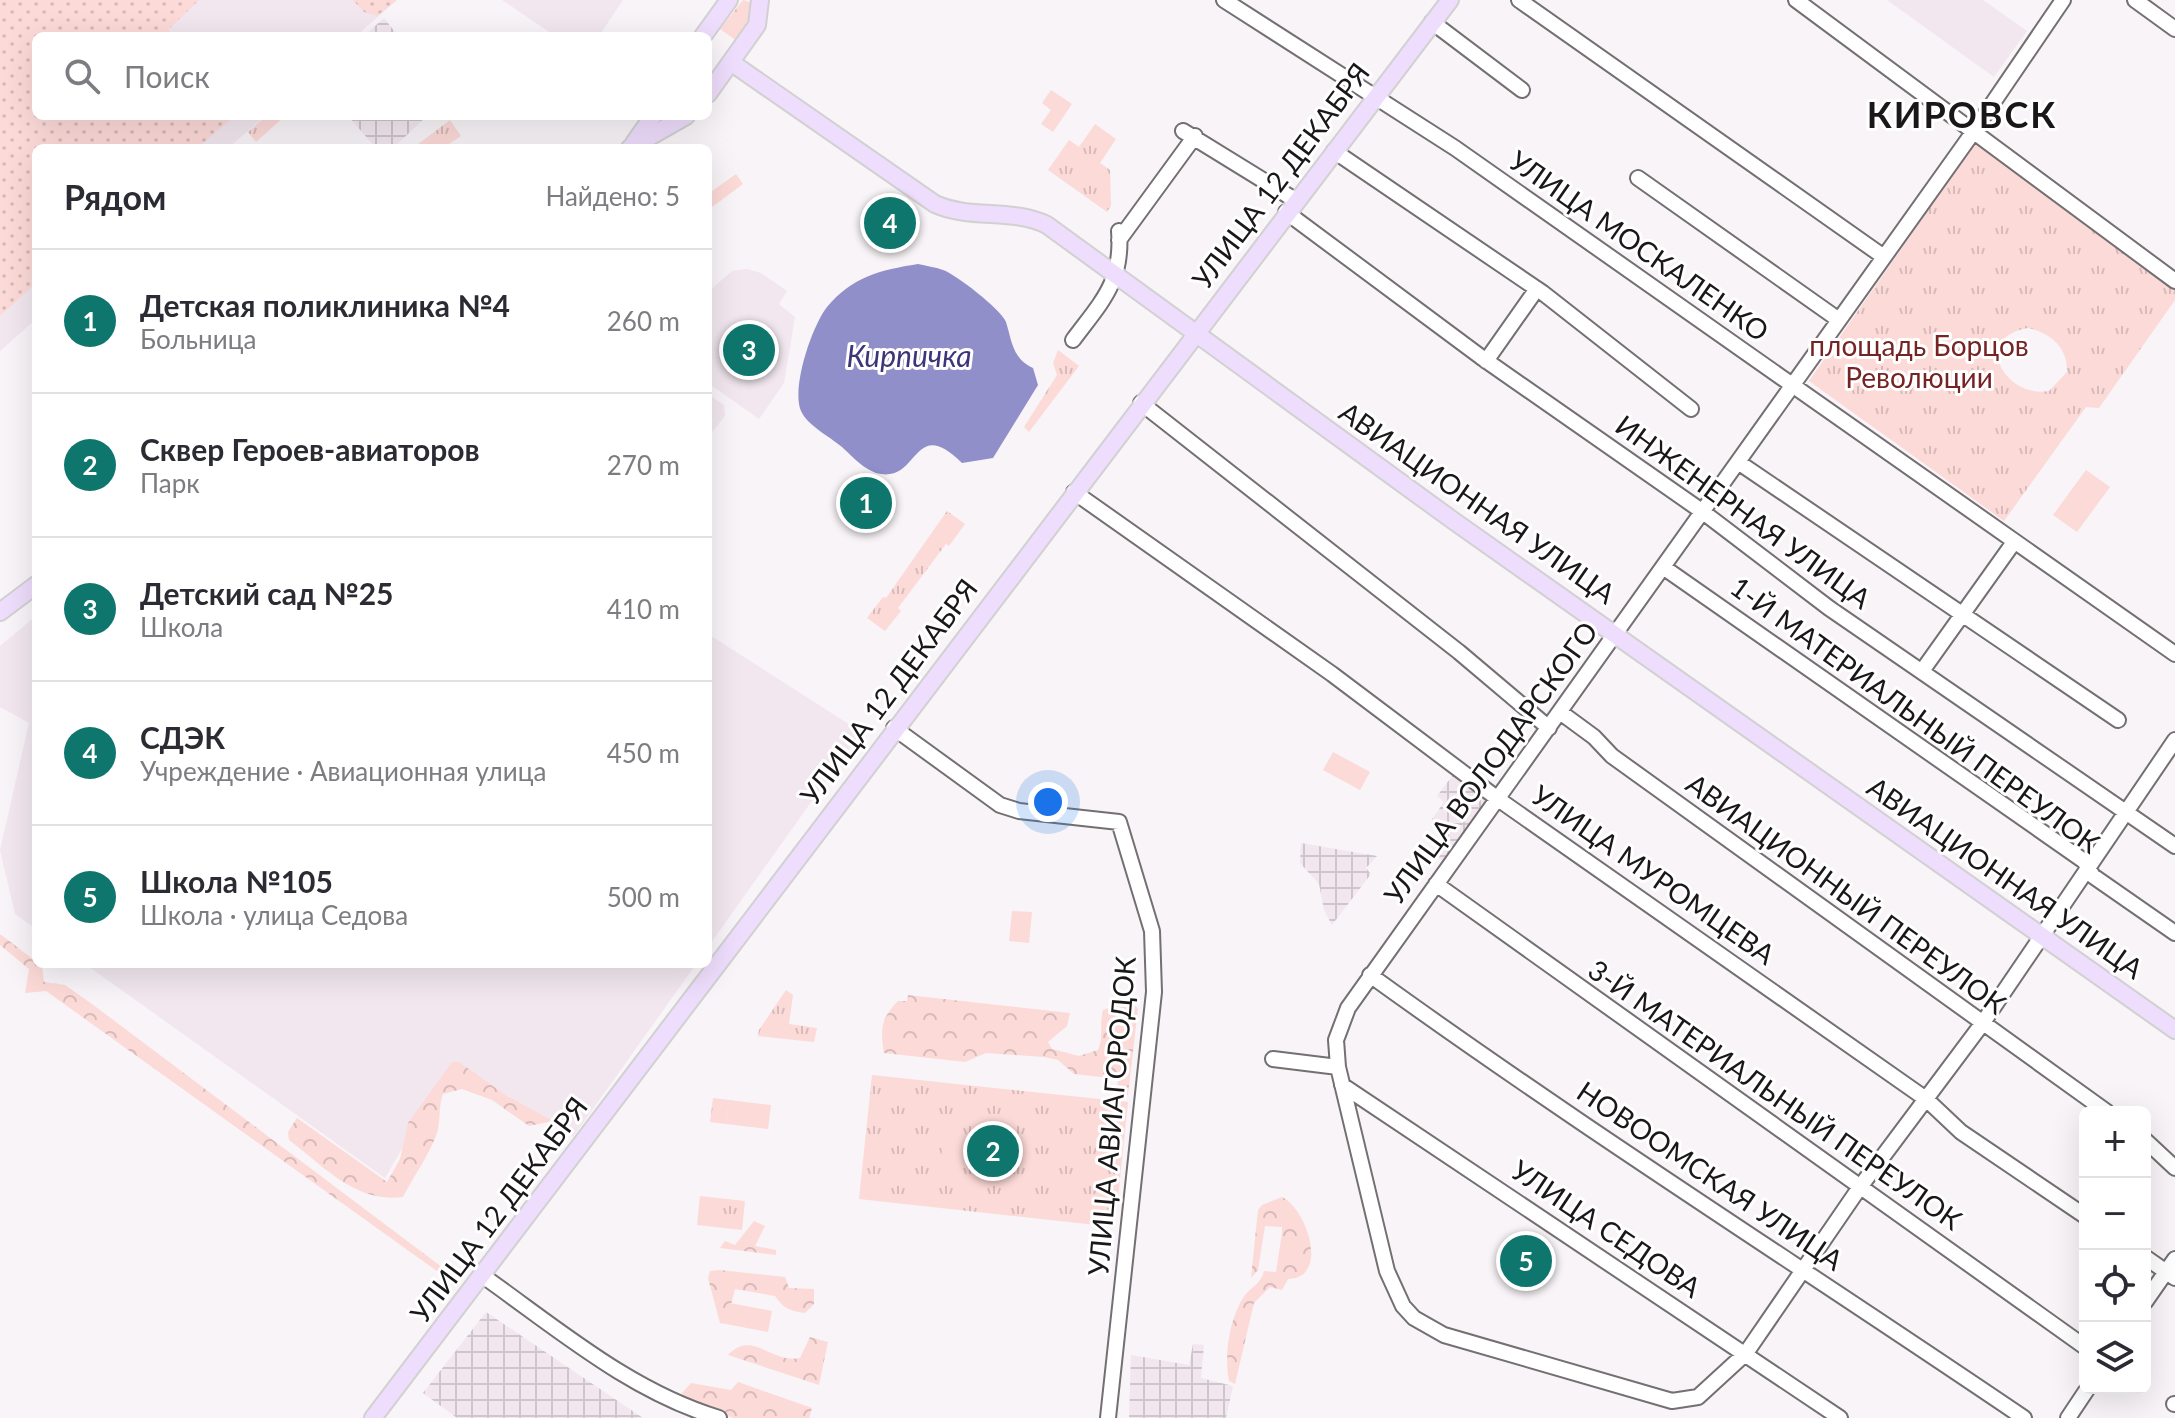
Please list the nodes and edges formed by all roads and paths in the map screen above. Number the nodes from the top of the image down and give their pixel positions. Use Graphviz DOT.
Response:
graph roads {
  1 [pos="729,0"];
  2 [pos="1224,0"];
  3 [pos="1450,0"];
  4 [pos="1519,0"];
  5 [pos="1796,0"];
  6 [pos="2063,0"];
  7 [pos="2135,0"];
  8 [pos="759,3"];
  9 [pos="1432,22"];
  10 [pos="2175,29"];
  11 [pos="706,32"];
  12 [pos="732,63"];
  13 [pos="712,89"];
  14 [pos="1522,90"];
  15 [pos="1375,97"];
  16 [pos="650,120"];
  17 [pos="679,120"];
  18 [pos="1973,131"];
  19 [pos="633,144"];
  20 [pos="637,144"];
  21 [pos="1334,151"];
  22 [pos="1638,178"];
  23 [pos="1291,206"];
  24 [pos="1884,257"];
  25 [pos="1117,276"];
  26 [pos="2175,281"];
  27 [pos="1536,290"];
  28 [pos="1839,320"];
  29 [pos="1195,333"];
  30 [pos="1073,340"];
  31 [pos="1486,361"];
  32 [pos="1792,386"];
  33 [pos="1141,403"];
  34 [pos="1691,409"];
  35 [pos="1738,462"];
  36 [pos="1074,492"];
  37 [pos="1703,512"];
  38 [pos="2014,542"];
  39 [pos="1663,567"];
  40 [pos="32,588"];
  41 [pos="0,612"];
  42 [pos="1963,615"];
  43 [pos="1617,634"];
  44 [pos="2175,654"];
  45 [pos="1922,671"];
  46 [pos="1560,712"];
  47 [pos="2118,720"];
  48 [pos="894,728"];
  49 [pos="1549,728"];
  50 [pos="2175,740"];
  51 [pos="1498,799"];
  52 [pos="2127,813"];
  53 [pos="2175,846"];
  54 [pos="2090,869"];
  55 [pos="1436,884"];
  56 [pos="2175,933"];
  57 [pos="2043,936"];
  58 [pos="1370,975"];
  59 [pos="1982,1024"];
  60 [pos="2175,1030"];
  61 [pos="1273,1059"];
  62 [pos="1338,1067"];
  63 [pos="1342,1085"];
  64 [pos="1926,1099"];
  65 [pos="2098,1106"];
  66 [pos="2151,1146"];
  67 [pos="2175,1168"];
  68 [pos="1860,1187"];
  69 [pos="2079,1212"];
  70 [pos="2151,1260"];
  71 [pos="1804,1268"];
  72 [pos="2172,1269"];
  73 [pos="483,1276"];
  74 [pos="2151,1295"];
  75 [pos="2079,1343"];
  76 [pos="1746,1353"];
  77 [pos="2084,1394"];
  78 [pos="373,1418"];
  79 [pos="719,1418"];
  80 [pos="1108,1418"];
  81 [pos="1840,1418"];
  82 [pos="2024,1418"];
  83 [pos="2068,1418"];
  1 -- 11 [label="main road"];
  2 -- 15 [label="street, УЛИЦА МОСКАЛЕНКО"];
  3 -- 9 [label="main road, УЛИЦА 12 ДЕКАБРЯ"];
  4 -- 24 [label="street"];
  5 -- 18 [label="street"];
  6 -- 18 [label="street, УЛИЦА ВОЛОДАРСКОГО"];
  7 -- 10 [label="street"];
  8 -- 12 [label="main road"];
  9 -- 14 [label="street"];
  9 -- 15 [label="main road, УЛИЦА 12 ДЕКАБРЯ"];
  12 -- 13 [label="main road"];
  12 -- 25 [label="main road, АВИАЦИОННАЯ УЛИЦА"];
  15 -- 21 [label="main road, УЛИЦА 12 ДЕКАБРЯ"];
  15 -- 32 [label="street, УЛИЦА МОСКАЛЕНКО"];
  16 -- 19 [label="main road"];
  17 -- 20 [label="main road"];
  18 -- 24 [label="street, УЛИЦА ВОЛОДАРСКОГО"];
  18 -- 26 [label="street"];
  21 -- 23 [label="main road, УЛИЦА 12 ДЕКАБРЯ"];
  21 -- 27 [label="street"];
  22 -- 28 [label="street"];
  23 -- 25 [label="street, ИНЖЕНЕРНАЯ УЛИЦА"];
  23 -- 29 [label="main road, УЛИЦА 12 ДЕКАБРЯ"];
  23 -- 31 [label="street, ИНЖЕНЕРНАЯ УЛИЦА"];
  24 -- 28 [label="street, УЛИЦА ВОЛОДАРСКОГО"];
  25 -- 29 [label="main road, АВИАЦИОННАЯ УЛИЦА"];
  25 -- 30 [label="street"];
  27 -- 31 [label="street"];
  27 -- 34 [label="street"];
  28 -- 32 [label="street, УЛИЦА ВОЛОДАРСКОГО"];
  29 -- 33 [label="main road, УЛИЦА 12 ДЕКАБРЯ"];
  29 -- 43 [label="main road, АВИАЦИОННАЯ УЛИЦА"];
  31 -- 37 [label="street, ИНЖЕНЕРНАЯ УЛИЦА"];
  32 -- 35 [label="street, УЛИЦА ВОЛОДАРСКОГО"];
  32 -- 38 [label="street, УЛИЦА МОСКАЛЕНКО"];
  33 -- 36 [label="main road, УЛИЦА 12 ДЕКАБРЯ"];
  33 -- 49 [label="street"];
  35 -- 37 [label="street, УЛИЦА ВОЛОДАРСКОГО"];
  35 -- 42 [label="street"];
  36 -- 48 [label="main road, УЛИЦА 12 ДЕКАБРЯ"];
  36 -- 51 [label="street, УЛИЦА МУРОМЦЕВА"];
  37 -- 39 [label="street, УЛИЦА ВОЛОДАРСКОГО"];
  37 -- 45 [label="street, ИНЖЕНЕРНАЯ УЛИЦА"];
  38 -- 42 [label="street"];
  38 -- 44 [label="street, УЛИЦА МОСКАЛЕНКО"];
  39 -- 43 [label="street, УЛИЦА ВОЛОДАРСКОГО"];
  39 -- 54 [label="street, 1-Й МАТЕРИАЛЬНЫЙ ПЕРЕУЛОК"];
  40 -- 41 [label="main road"];
  42 -- 45 [label="street"];
  42 -- 47 [label="street"];
  43 -- 46 [label="street, УЛИЦА ВОЛОДАРСКОГО"];
  43 -- 57 [label="main road, АВИАЦИОННАЯ УЛИЦА"];
  45 -- 52 [label="street, ИНЖЕНЕРНАЯ УЛИЦА"];
  46 -- 49 [label="street, УЛИЦА ВОЛОДАРСКОГО"];
  46 -- 59 [label="street, АВИАЦИОННЫЙ ПЕРЕУЛОК"];
  48 -- 73 [label="main road, УЛИЦА 12 ДЕКАБРЯ"];
  48 -- 80 [label="street, УЛИЦА АВИАГОРОДОК"];
  49 -- 51 [label="street, УЛИЦА ВОЛОДАРСКОГО"];
  50 -- 52 [label="street"];
  51 -- 55 [label="street, УЛИЦА ВОЛОДАРСКОГО"];
  51 -- 64 [label="street, УЛИЦА МУРОМЦЕВА"];
  52 -- 53 [label="street, ИНЖЕНЕРНАЯ УЛИЦА"];
  52 -- 54 [label="street"];
  54 -- 56 [label="street, 1-Й МАТЕРИАЛЬНЫЙ ПЕРЕУЛОК"];
  54 -- 57 [label="street"];
  55 -- 58 [label="street, УЛИЦА ВОЛОДАРСКОГО"];
  55 -- 68 [label="street, 3-Й МАТЕРИАЛЬНЫЙ ПЕРЕУЛОК"];
  57 -- 59 [label="street"];
  57 -- 60 [label="main road, АВИАЦИОННАЯ УЛИЦА"];
  58 -- 62 [label="street, УЛИЦА ВОЛОДАРСКОГО"];
  58 -- 71 [label="street, НОВООМСКАЯ УЛИЦА"];
  59 -- 64 [label="street"];
  59 -- 65 [label="street, АВИАЦИОННЫЙ ПЕРЕУЛОК"];
  61 -- 62 [label="street"];
  62 -- 63 [label="street, УЛИЦА ВОЛОДАРСКОГО"];
  63 -- 76 [label="street, УЛИЦА СЕДОВА"];
  63 -- 76 [label="street, УЛИЦА ВОЛОДАРСКОГО"];
  64 -- 68 [label="street"];
  64 -- 69 [label="street, УЛИЦА МУРОМЦЕВА"];
  66 -- 67 [label="street"];
  68 -- 71 [label="street"];
  68 -- 75 [label="street, 3-Й МАТЕРИАЛЬНЫЙ ПЕРЕУЛОК"];
  70 -- 72 [label="street"];
  71 -- 76 [label="street"];
  71 -- 82 [label="street, НОВООМСКАЯ УЛИЦА"];
  72 -- 74 [label="street"];
  73 -- 78 [label="main road, УЛИЦА 12 ДЕКАБРЯ"];
  73 -- 79 [label="street"];
  76 -- 81 [label="street, УЛИЦА СЕДОВА"];
  77 -- 83 [label="street"];
}
